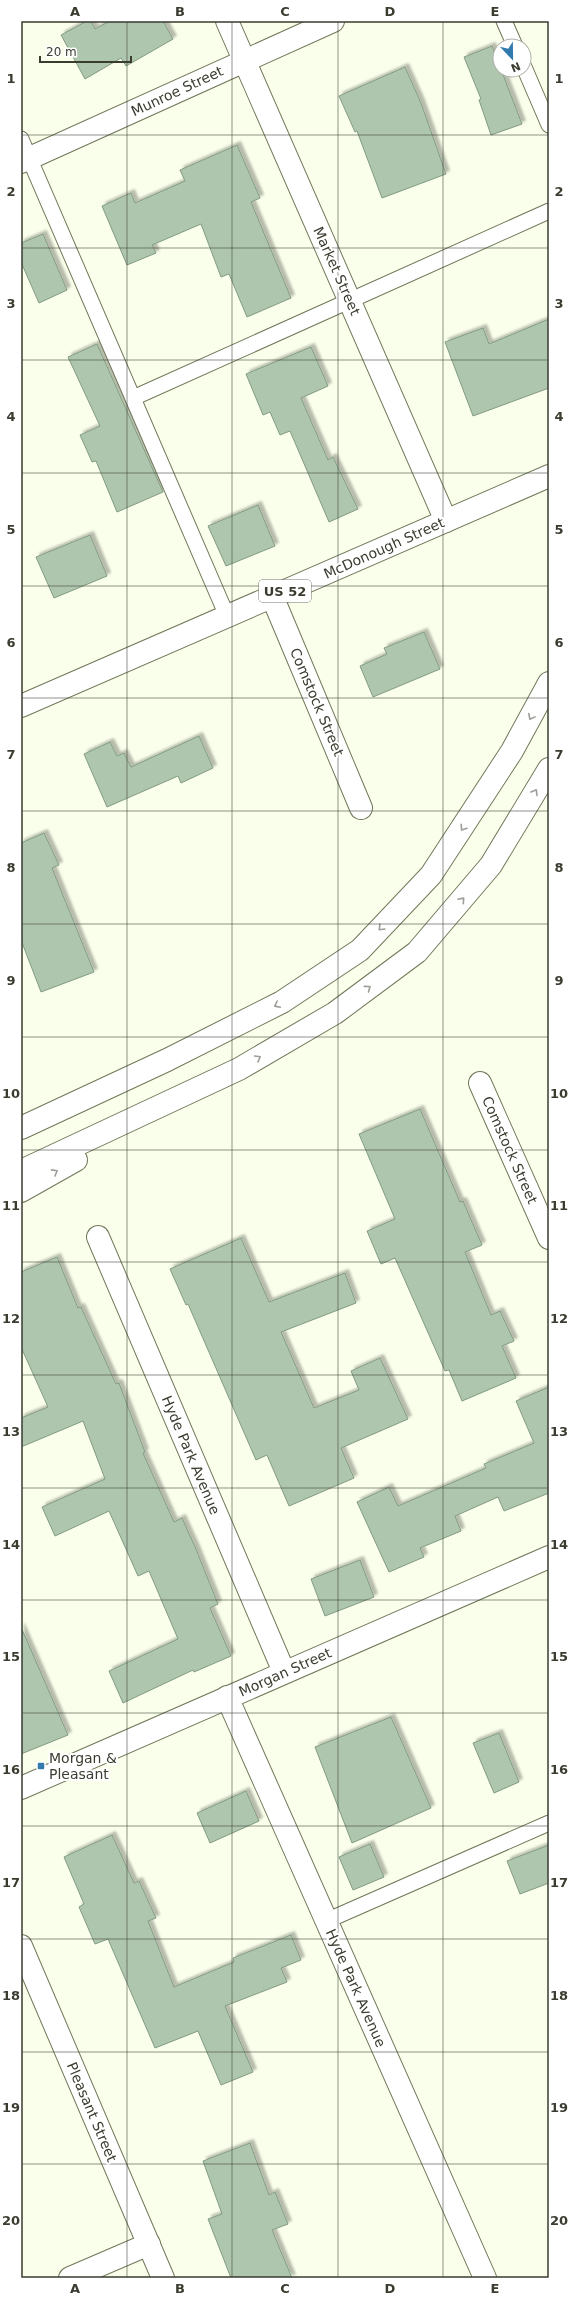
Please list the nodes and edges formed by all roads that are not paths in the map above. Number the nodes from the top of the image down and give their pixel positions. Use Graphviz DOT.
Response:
graph roads {
  1 [pos="227,21"];
  2 [pos="333,21"];
  3 [pos="504,21"];
  4 [pos="511,38"];
  5 [pos="244,60"];
  6 [pos="529,78"];
  7 [pos="549,125"];
  8 [pos="21,139"];
  9 [pos="25,160"];
  10 [pos="549,211"];
  11 [pos="349,300"];
  12 [pos="133,398"];
  13 [pos="549,476"];
  14 [pos="446,521"];
  15 [pos="272,596"];
  16 [pos="227,616"];
  17 [pos="549,683"];
  18 [pos="21,706"];
  19 [pos="549,769"];
  20 [pos="361,808"];
  21 [pos="239,1069"];
  22 [pos="480,1083"];
  23 [pos="69,1105"];
  24 [pos="21,1123"];
  25 [pos="21,1128"];
  26 [pos="21,1171"];
  27 [pos="21,1191"];
  28 [pos="98,1237"];
  29 [pos="549,1238"];
  30 [pos="549,1557"];
  31 [pos="284,1672"];
  32 [pos="227,1697"];
  33 [pos="21,1788"];
  34 [pos="549,1823"];
  35 [pos="326,1920"];
  36 [pos="21,1946"];
  37 [pos="149,2244"];
  38 [pos="70,2278"];
  39 [pos="163,2278"];
  40 [pos="485,2278"];
  1 -- 5 [label="street, Market Street"];
  2 -- 5 [label="street, Munroe Street"];
  3 -- 4 [label="lane"];
  5 -- 9 [label="street, Munroe Street"];
  5 -- 11 [label="street, Market Street"];
  6 -- 7 [label="lane"];
  8 -- 9 [label="lane"];
  9 -- 12 [label="lane"];
  10 -- 11 [label="lane"];
  11 -- 12 [label="lane"];
  11 -- 14 [label="street, Market Street"];
  12 -- 16 [label="lane"];
  13 -- 14 [label="street, McDonough Street / US 52"];
  14 -- 15 [label="street, McDonough Street / US 52"];
  15 -- 16 [label="street, McDonough Street / US 52"];
  15 -- 20 [label="street, Comstock Street"];
  16 -- 18 [label="street, McDonough Street / US 52"];
  17 -- 23 [label="street, one-way"];
  21 -- 19 [label="street, one-way"];
  21 -- 26 [label="street"];
  27 -- 21 [label="street, one-way"];
  22 -- 29 [label="street, Comstock Street"];
  23 -- 24 [label="street"];
  23 -- 25 [label="street"];
  28 -- 31 [label="street, Hyde Park Avenue"];
  30 -- 31 [label="street, Morgan Street"];
  31 -- 32 [label="street, Morgan Street"];
  32 -- 33 [label="street, Morgan Street"];
  32 -- 35 [label="street, Hyde Park Avenue"];
  34 -- 35 [label="lane"];
  35 -- 40 [label="street, Hyde Park Avenue"];
  36 -- 37 [label="street, Pleasant Street"];
  37 -- 38 [label="street"];
  37 -- 39 [label="street, Pleasant Street"];
}
